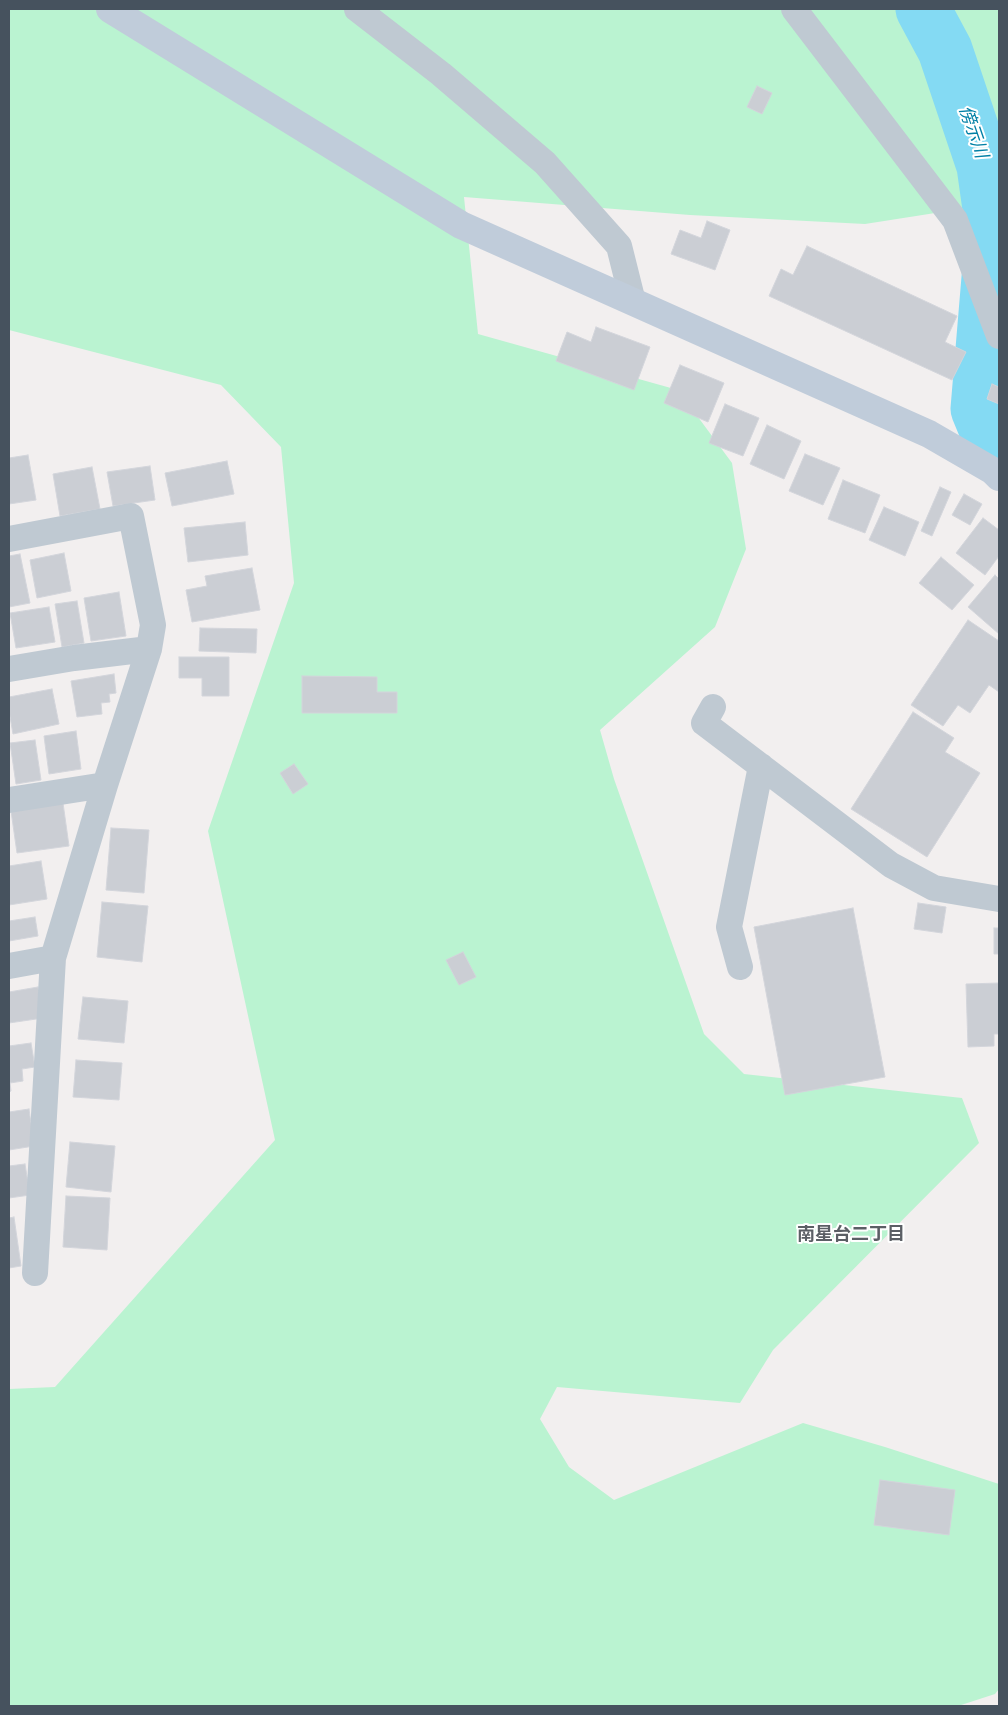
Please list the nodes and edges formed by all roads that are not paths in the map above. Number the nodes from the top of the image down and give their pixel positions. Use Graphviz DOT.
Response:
graph roads {
  1 [pos="110,9"];
  2 [pos="357,9"];
  3 [pos="794,9"];
  4 [pos="633,302"];
  5 [pos="999,336"];
  6 [pos="997,471"];
  7 [pos="9,539"];
  8 [pos="149,649"];
  9 [pos="9,669"];
  10 [pos="713,707"];
  11 [pos="761,766"];
  12 [pos="105,785"];
  13 [pos="9,800"];
  14 [pos="999,899"];
  15 [pos="54,958"];
  16 [pos="9,966"];
  17 [pos="740,968"];
  18 [pos="35,1273"];
  1 -- 4 [label="street"];
  2 -- 4 [label="street"];
  3 -- 5 [label="street"];
  4 -- 6 [label="street"];
  7 -- 8 [label="street"];
  8 -- 9 [label="street"];
  8 -- 12 [label="street"];
  10 -- 11 [label="street"];
  11 -- 14 [label="street"];
  11 -- 17 [label="street"];
  12 -- 13 [label="street"];
  12 -- 15 [label="street"];
  15 -- 16 [label="street"];
  15 -- 18 [label="street"];
}
